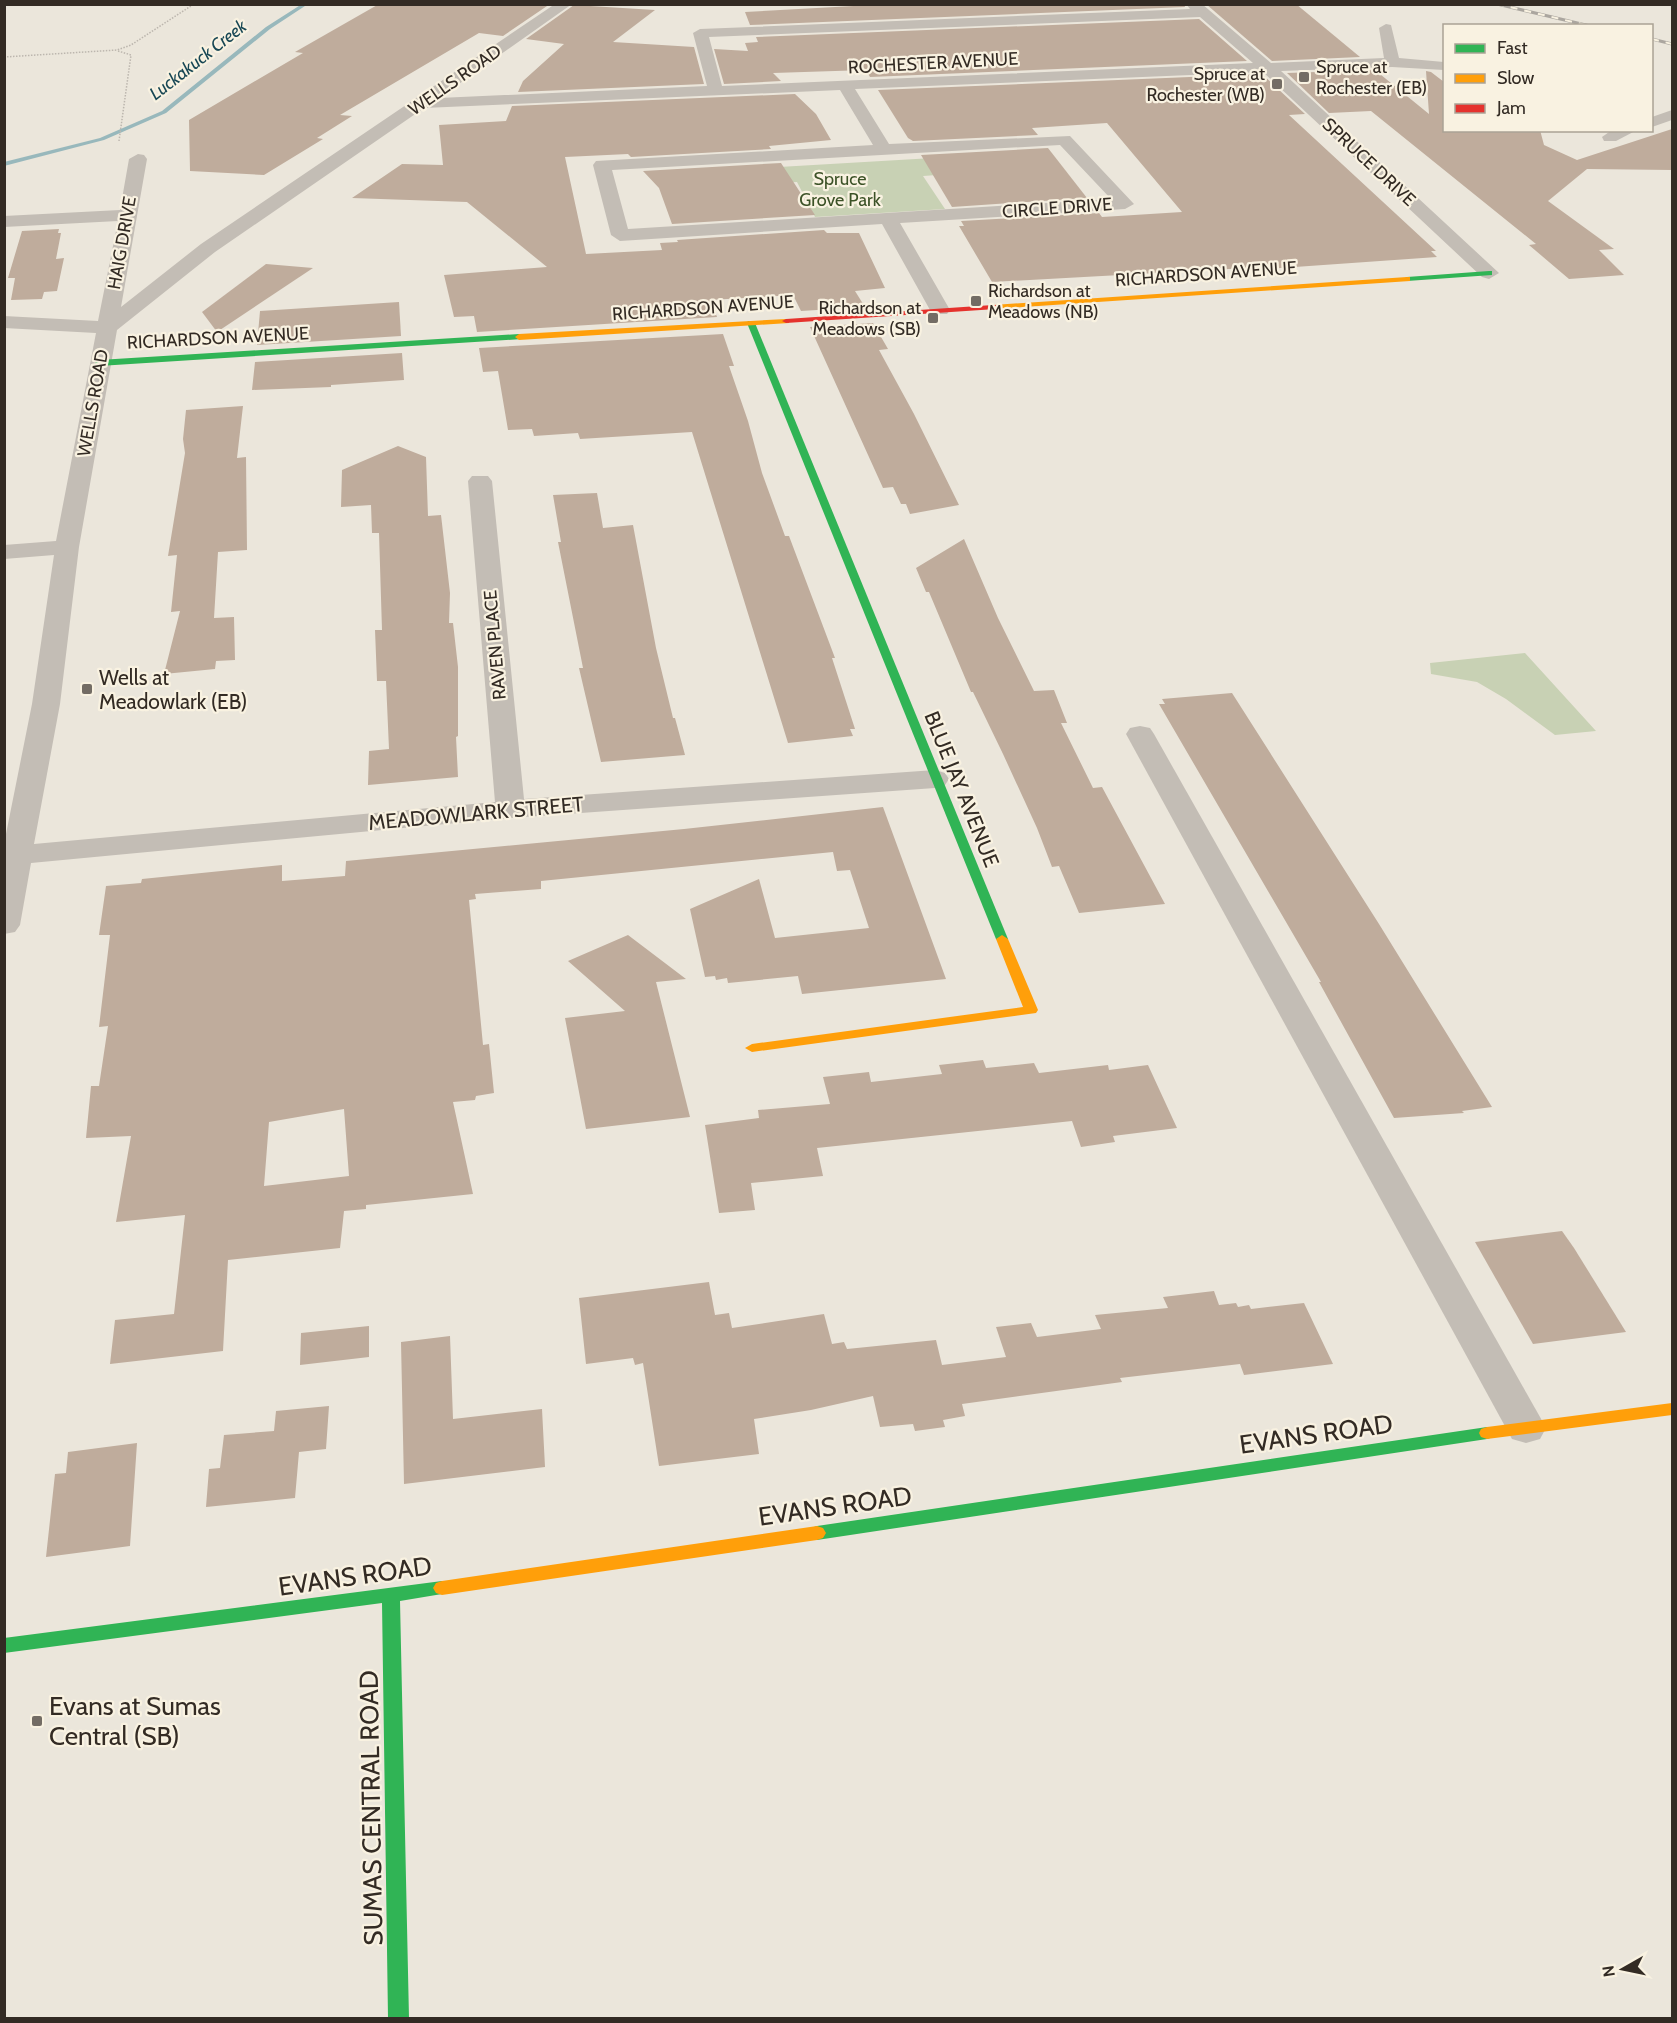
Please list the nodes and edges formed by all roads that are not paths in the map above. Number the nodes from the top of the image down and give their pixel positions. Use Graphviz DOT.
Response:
graph roads {
  1 [pos="565,4"];
  2 [pos="1198,9"];
  3 [pos="1386,28"];
  4 [pos="1392,62"];
  5 [pos="1443,66"];
  6 [pos="1267,67"];
  7 [pos="845,86"];
  8 [pos="716,91"];
  9 [pos="423,103"];
  10 [pos="1672,115"];
  11 [pos="1653,122"];
  12 [pos="1624,132"];
  13 [pos="1610,137"];
  14 [pos="884,150"];
  15 [pos="138,159"];
  16 [pos="126,215"];
  17 [pos="888,219"];
  18 [pos="4,222"];
  19 [pos="1489,273"];
  20 [pos="940,310"];
  21 [pos="4,322"];
  22 [pos="751,323"];
  23 [pos="107,328"];
  24 [pos="99,363"];
  25 [pos="480,481"];
  26 [pos="67,547"];
  27 [pos="4,552"];
  28 [pos="1140,734"];
  29 [pos="935,779"];
  30 [pos="510,809"];
  31 [pos="17,855"];
  32 [pos="4,926"];
  33 [pos="752,1048"];
  34 [pos="1672,1409"];
  35 [pos="1526,1428"];
  36 [pos="391,1596"];
  37 [pos="4,1646"];
  38 [pos="399,2019"];
  1 -- 9 [label="street, WELLS ROAD"];
  2 -- 6 [label="street, SPRUCE DRIVE"];
  2 -- 8 [label="street"];
  3 -- 4 [label="street"];
  4 -- 5 [label="street, ROCHESTER AVENUE"];
  4 -- 6 [label="street, ROCHESTER AVENUE"];
  6 -- 7 [label="street, ROCHESTER AVENUE"];
  6 -- 19 [label="street, SPRUCE DRIVE"];
  7 -- 8 [label="street, ROCHESTER AVENUE"];
  7 -- 14 [label="street"];
  8 -- 9 [label="street, ROCHESTER AVENUE"];
  9 -- 23 [label="street, WELLS ROAD"];
  10 -- 11 [label="street"];
  12 -- 13 [label="street"];
  14 -- 17 [label="street, CIRCLE DRIVE"];
  14 -- 17 [label="street, CIRCLE DRIVE"];
  15 -- 16 [label="street, HAIG DRIVE"];
  16 -- 18 [label="street"];
  16 -- 23 [label="street, HAIG DRIVE"];
  17 -- 20 [label="street"];
  19 -- 20 [label="street, RICHARDSON AVENUE"];
  20 -- 22 [label="street, RICHARDSON AVENUE"];
  21 -- 23 [label="street"];
  22 -- 24 [label="street, RICHARDSON AVENUE"];
  22 -- 29 [label="street, BLUE JAY AVENUE"];
  23 -- 24 [label="street, WELLS ROAD"];
  24 -- 26 [label="street, WELLS ROAD"];
  25 -- 30 [label="street, RAVEN PLACE"];
  26 -- 27 [label="street"];
  26 -- 31 [label="street, WELLS ROAD"];
  28 -- 35 [label="street"];
  29 -- 30 [label="street, MEADOWLARK STREET"];
  29 -- 33 [label="street, BLUE JAY AVENUE"];
  30 -- 31 [label="street, MEADOWLARK STREET"];
  31 -- 32 [label="street, WELLS ROAD"];
  34 -- 35 [label="street, EVANS ROAD"];
  35 -- 36 [label="street, EVANS ROAD"];
  36 -- 37 [label="street, EVANS ROAD"];
  36 -- 38 [label="street, SUMAS CENTRAL ROAD"];
}
